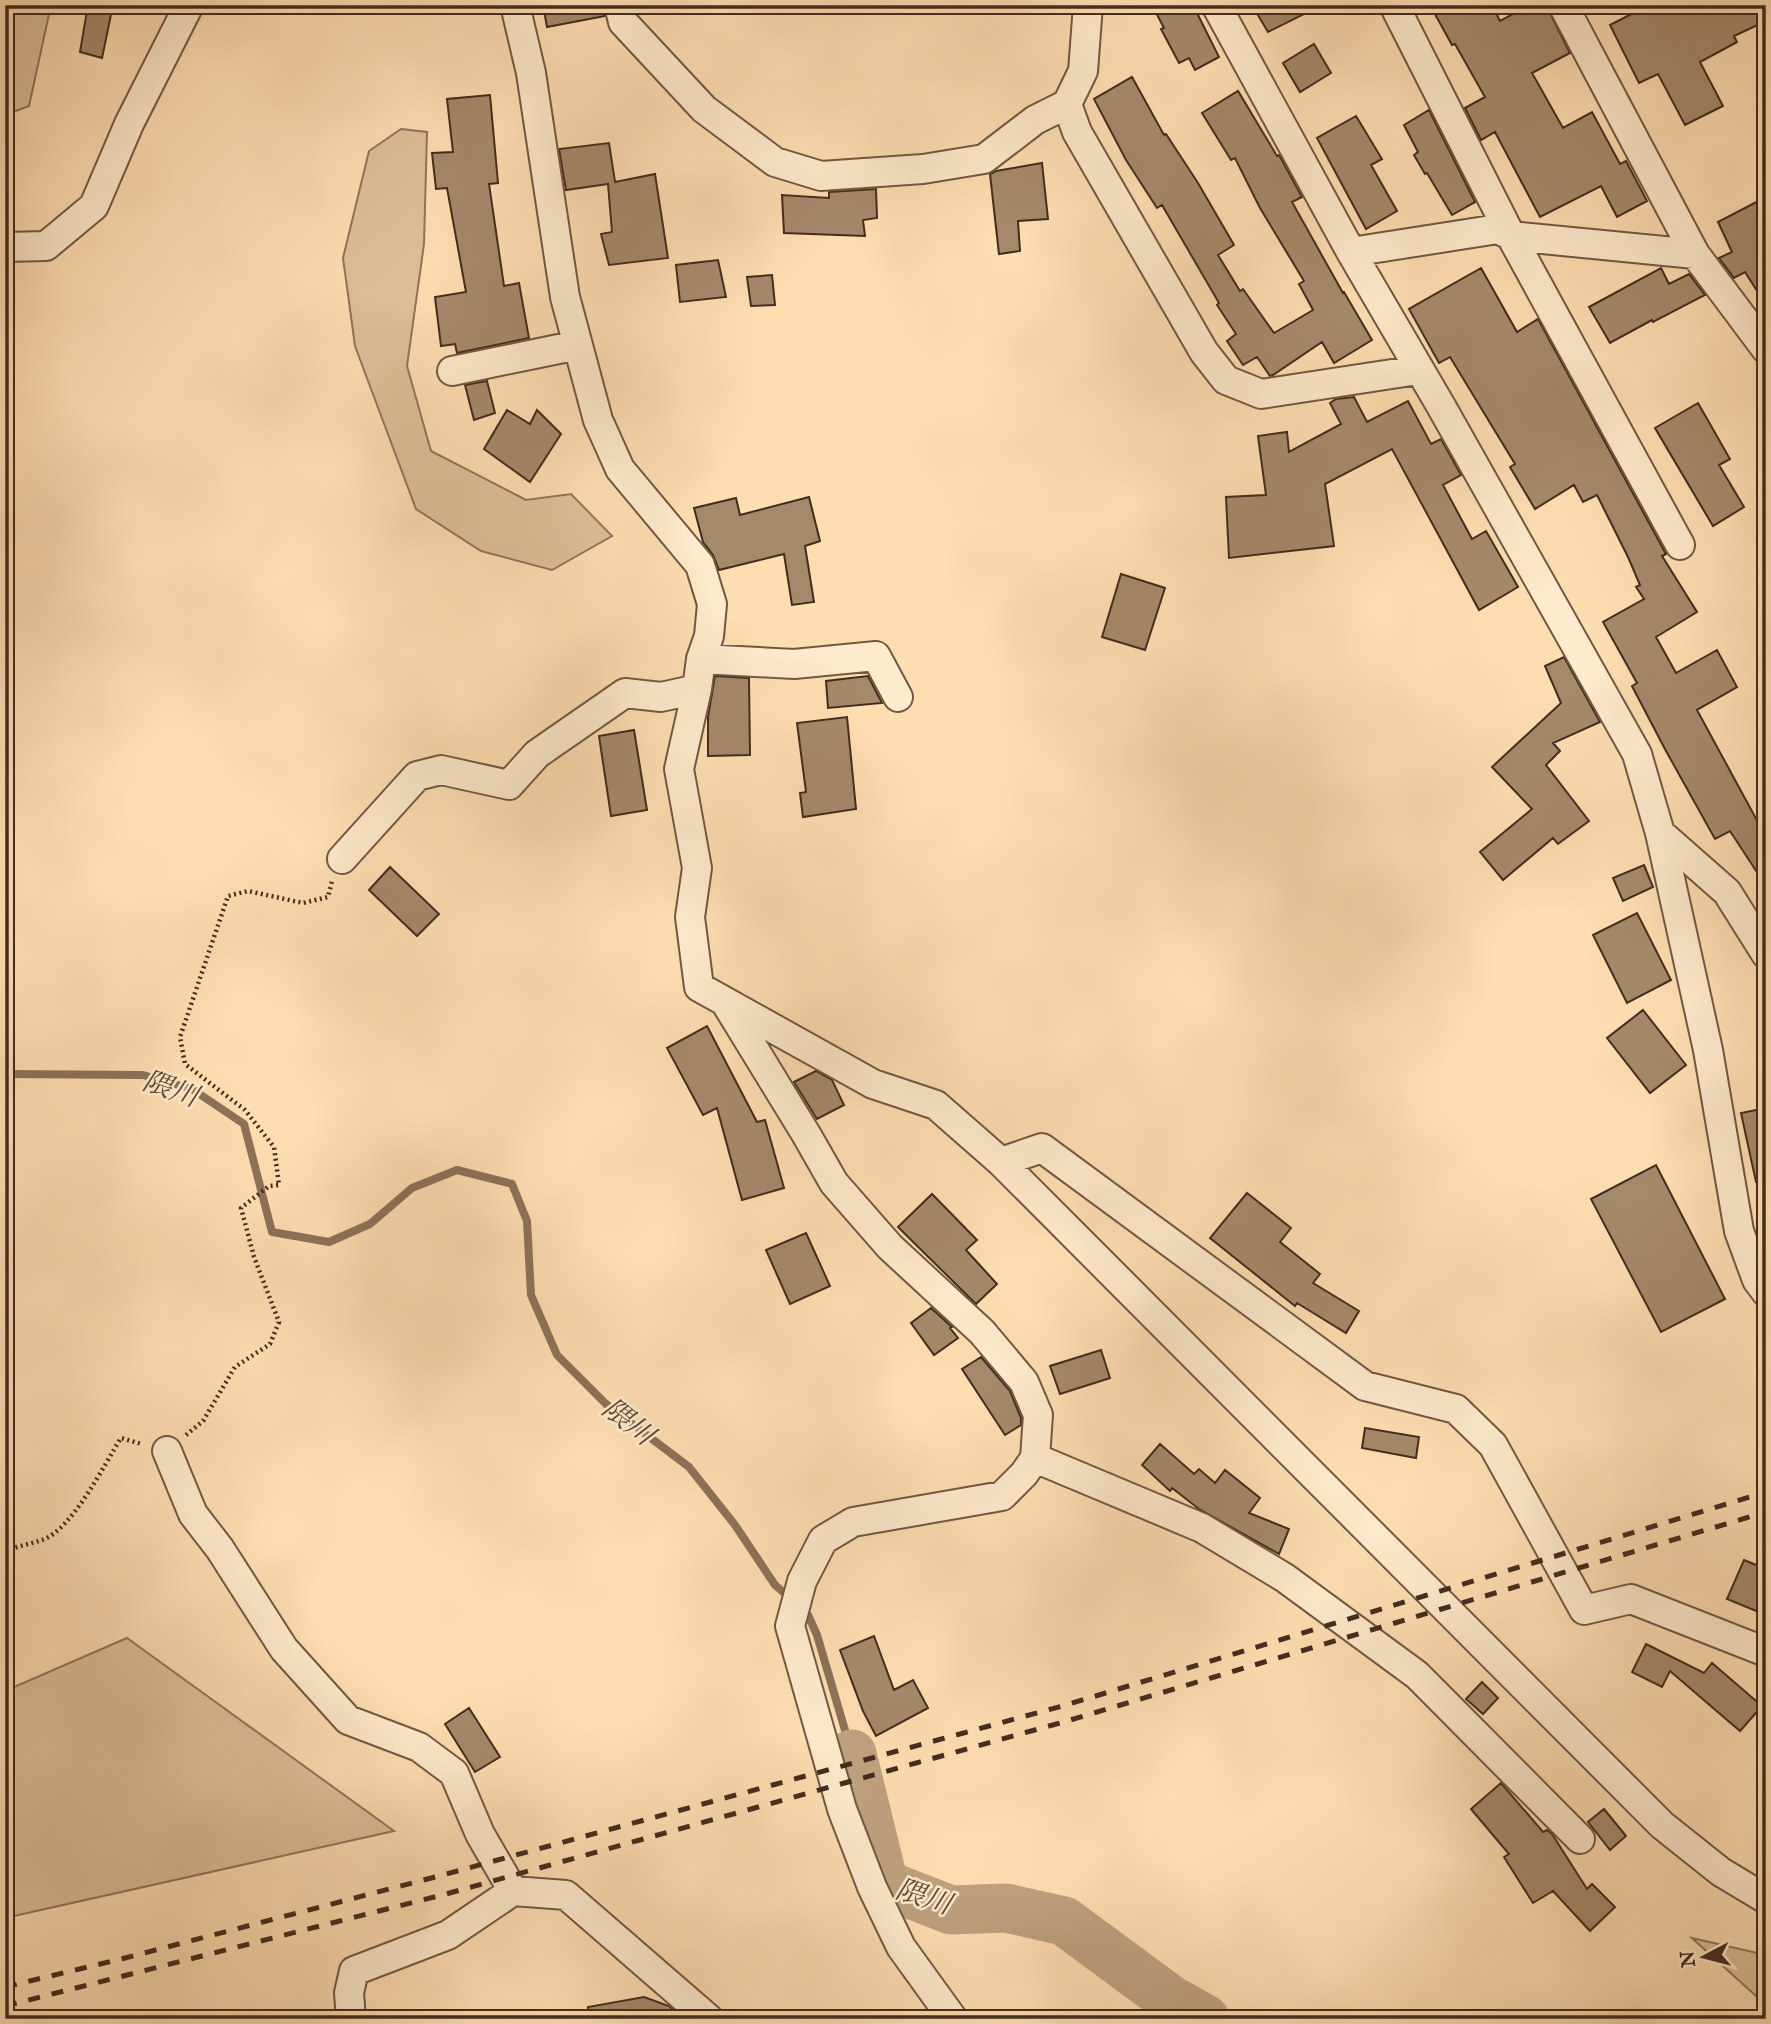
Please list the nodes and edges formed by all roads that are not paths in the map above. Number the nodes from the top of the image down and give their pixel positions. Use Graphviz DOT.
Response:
graph roads {
  1 [pos="189,5"];
  2 [pos="515,5"];
  3 [pos="619,5"];
  4 [pos="1088,5"];
  5 [pos="1216,5"];
  6 [pos="1394,5"];
  7 [pos="1563,5"];
  8 [pos="1066,104"];
  9 [pos="1511,236"];
  10 [pos="5,247"];
  11 [pos="1351,252"];
  12 [pos="1695,254"];
  13 [pos="578,345"];
  14 [pos="1766,349"];
  15 [pos="1418,370"];
  16 [pos="452,371"];
  17 [pos="1680,544"];
  18 [pos="701,659"];
  19 [pos="697,689"];
  20 [pos="898,697"];
  21 [pos="1660,833"];
  22 [pos="342,859"];
  23 [pos="1766,954"];
  24 [pos="726,1003"];
  25 [pos="1001,1162"];
  26 [pos="1766,1292"];
  27 [pos="167,1451"];
  28 [pos="1035,1458"];
  29 [pos="1766,1653"];
  30 [pos="1580,1839"];
  31 [pos="513,1891"];
  32 [pos="1766,1899"];
  33 [pos="351,2019"];
  34 [pos="709,2019"];
  35 [pos="953,2019"];
  1 -- 10 [label="street"];
  2 -- 13 [label="street"];
  3 -- 8 [label="street"];
  4 -- 8 [label="street"];
  5 -- 11 [label="street"];
  6 -- 9 [label="street"];
  7 -- 12 [label="street"];
  8 -- 15 [label="street"];
  9 -- 11 [label="street"];
  9 -- 12 [label="street"];
  9 -- 17 [label="street"];
  11 -- 15 [label="street"];
  12 -- 14 [label="street"];
  13 -- 16 [label="street"];
  13 -- 18 [label="street"];
  15 -- 21 [label="street"];
  18 -- 19 [label="street"];
  18 -- 20 [label="street"];
  19 -- 22 [label="street"];
  19 -- 24 [label="street"];
  21 -- 23 [label="street"];
  21 -- 26 [label="street"];
  24 -- 25 [label="street"];
  24 -- 28 [label="street"];
  25 -- 29 [label="street"];
  25 -- 32 [label="street"];
  27 -- 31 [label="street"];
  28 -- 30 [label="street"];
  28 -- 35 [label="street"];
  31 -- 33 [label="street"];
  31 -- 34 [label="street"];
}
